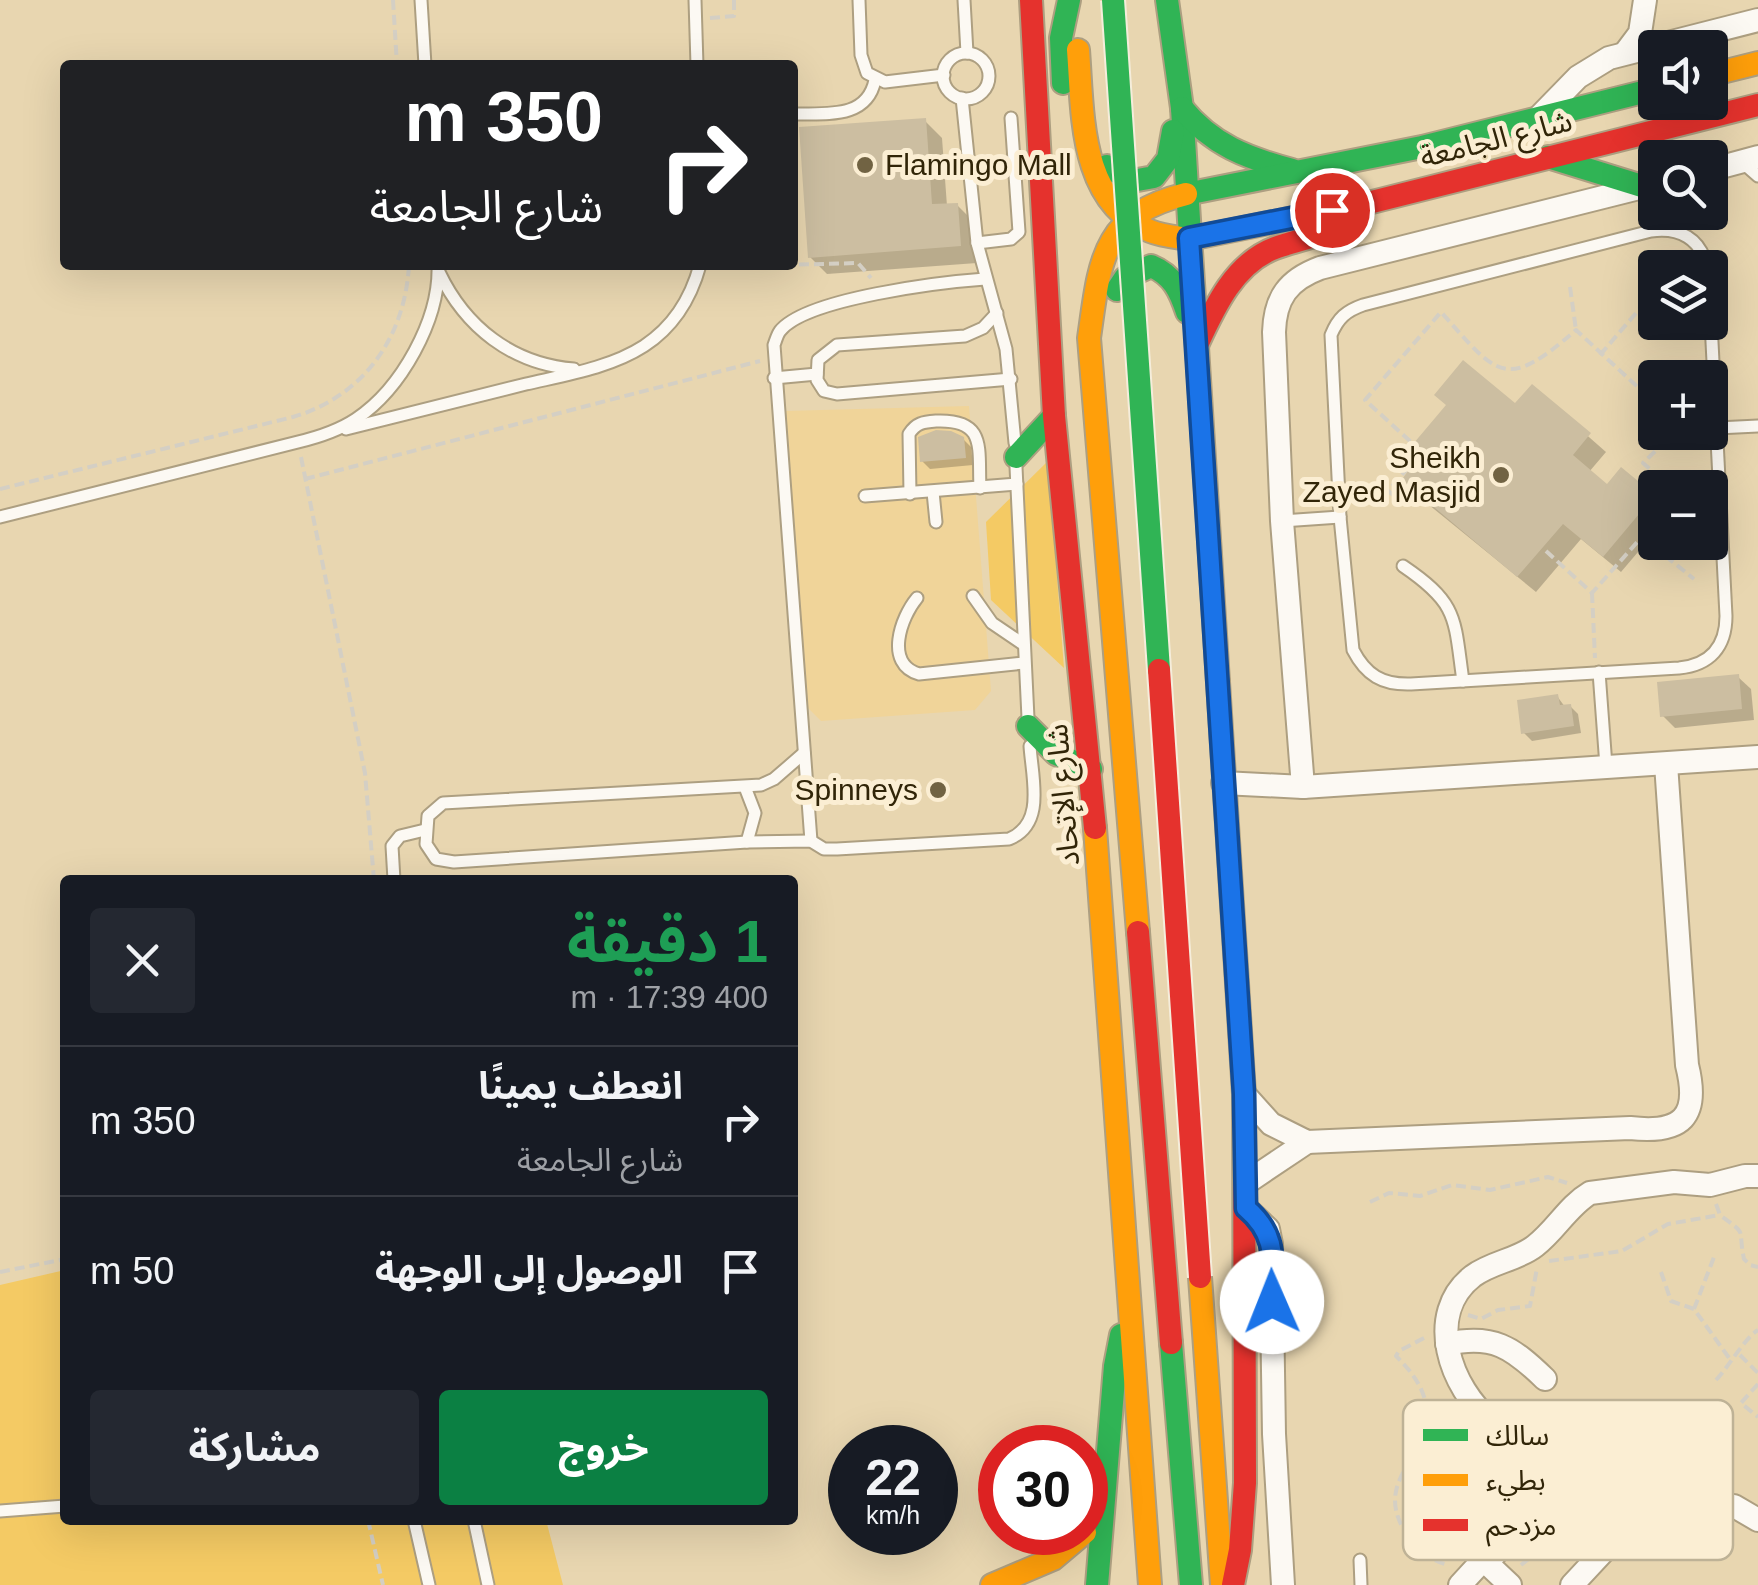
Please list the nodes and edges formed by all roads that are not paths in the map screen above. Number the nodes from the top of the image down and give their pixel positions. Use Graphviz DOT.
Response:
graph roads {
  1 [pos="421,0"];
  2 [pos="695,0"];
  3 [pos="859,0"];
  4 [pos="964,0"];
  5 [pos="1031,0"];
  6 [pos="1071,0"];
  7 [pos="1113,0"];
  8 [pos="1168,0"];
  9 [pos="1645,4"];
  10 [pos="1758,20"];
  11 [pos="1670,30"];
  12 [pos="1717,30"];
  13 [pos="1171,36"];
  14 [pos="1638,50"];
  15 [pos="967,53"];
  16 [pos="1626,53"];
  17 [pos="424,60"];
  18 [pos="696,60"];
  19 [pos="1758,63"];
  20 [pos="1728,70"];
  21 [pos="944,74"];
  22 [pos="875,80"];
  23 [pos="1638,94"];
  24 [pos="962,98"];
  25 [pos="1758,105"];
  26 [pos="1182,108"];
  27 [pos="798,114"];
  28 [pos="1011,118"];
  29 [pos="1536,120"];
  30 [pos="1087,141"];
  31 [pos="1548,157"];
  32 [pos="1068,165"];
  33 [pos="1302,172"];
  34 [pos="1638,182"];
  35 [pos="1638,188"];
  36 [pos="1218,189"];
  37 [pos="1186,194"];
  38 [pos="1368,203"];
  39 [pos="1125,220"];
  40 [pos="1224,234"];
  41 [pos="1189,238"];
  42 [pos="977,243"];
  43 [pos="1699,250"];
  44 [pos="438,270"];
  45 [pos="439,270"];
  46 [pos="698,270"];
  47 [pos="1075,271"];
  48 [pos="985,279"];
  49 [pos="997,313"];
  50 [pos="1089,338"];
  51 [pos="1197,344"];
  52 [pos="583,370"];
  53 [pos="817,374"];
  54 [pos="774,378"];
  55 [pos="1011,379"];
  56 [pos="1054,416"];
  57 [pos="1758,426"];
  58 [pos="1728,427"];
  59 [pos="332,433"];
  60 [pos="1718,450"];
  61 [pos="1016,456"];
  62 [pos="1017,484"];
  63 [pos="980,488"];
  64 [pos="933,492"];
  65 [pos="910,494"];
  66 [pos="864,496"];
  67 [pos="1340,517"];
  68 [pos="0,518"];
  69 [pos="1282,521"];
  70 [pos="936,522"];
  71 [pos="1403,566"];
  72 [pos="973,596"];
  73 [pos="918,598"];
  74 [pos="1023,644"];
  75 [pos="1024,663"];
  76 [pos="1597,672"];
  77 [pos="1462,681"];
  78 [pos="1028,726"];
  79 [pos="804,752"];
  80 [pos="1758,757"];
  81 [pos="1666,764"];
  82 [pos="1606,766"];
  83 [pos="1092,769"];
  84 [pos="1223,783"];
  85 [pos="745,787"];
  86 [pos="1303,787"];
  87 [pos="425,830"];
  88 [pos="811,840"];
  89 [pos="746,842"];
  90 [pos="394,875"];
  91 [pos="1244,1094"];
  92 [pos="1307,1142"];
  93 [pos="1758,1176"];
  94 [pos="1246,1184"];
  95 [pos="1246,1208"];
  96 [pos="1129,1306"];
  97 [pos="1436,1340"];
  98 [pos="1545,1379"];
  99 [pos="1474,1400"];
  100 [pos="1108,1458"];
  101 [pos="60,1506"];
  102 [pos="1734,1506"];
  103 [pos="0,1511"];
  104 [pos="1758,1520"];
  105 [pos="415,1525"];
  106 [pos="475,1525"];
  107 [pos="1058,1555"];
  108 [pos="1100,1555"];
  109 [pos="1360,1560"];
  110 [pos="1595,1560"];
  111 [pos="1495,1571"];
  112 [pos="1456,1576"];
  113 [pos="1285,1584"];
  114 [pos="429,1585"];
  115 [pos="488,1585"];
  116 [pos="992,1585"];
  117 [pos="1004,1585"];
  118 [pos="1041,1585"];
  119 [pos="1097,1585"];
  120 [pos="1150,1585"];
  121 [pos="1191,1585"];
  122 [pos="1222,1585"];
  123 [pos="1233,1585"];
  124 [pos="1360,1585"];
  125 [pos="1473,1585"];
  126 [pos="1572,1585"];
  1 -- 17 [label="lane"];
  2 -- 18 [label="lane"];
  3 -- 22 [label="lane"];
  4 -- 15 [label="lane"];
  5 -- 56 [label="main road, شارع الإتحاد"];
  6 -- 30 [label="main road"];
  6 -- 32 [label="main road"];
  7 -- 122 [label="main road, bridge"];
  8 -- 13 [label="main road"];
  9 -- 11 [label="street"];
  9 -- 16 [label="street"];
  10 -- 12 [label="street"];
  13 -- 26 [label="main road"];
  13 -- 30 [label="main road"];
  14 -- 16 [label="street"];
  15 -- 21 [label="lane"];
  15 -- 24 [label="lane"];
  16 -- 29 [label="street"];
  19 -- 20 [label="main road"];
  21 -- 22 [label="lane"];
  21 -- 24 [label="lane"];
  22 -- 27 [label="lane"];
  23 -- 29 [label="main road, شارع الجامعة"];
  24 -- 42 [label="lane"];
  25 -- 31 [label="main road, شارع الجامعة"];
  26 -- 33 [label="main road"];
  26 -- 37 [label="main road"];
  28 -- 42 [label="lane"];
  29 -- 33 [label="main road, شارع الجامعة"];
  30 -- 39 [label="main road"];
  31 -- 34 [label="main road"];
  31 -- 38 [label="main road, شارع الجامعة"];
  33 -- 36 [label="main road, شارع الجامعة"];
  35 -- 69 [label="street"];
  36 -- 37 [label="main road, شارع الجامعة"];
  36 -- 40 [label="main road"];
  37 -- 39 [label="main road, شارع الجامعة"];
  37 -- 41 [label="main road"];
  38 -- 40 [label="main road, شارع الجامعة"];
  38 -- 51 [label="main road"];
  39 -- 41 [label="main road, شارع الجامعة"];
  39 -- 50 [label="main road"];
  40 -- 41 [label="main road, شارع الجامعة"];
  41 -- 51 [label="main road"];
  42 -- 48 [label="lane"];
  43 -- 67 [label="lane"];
  44 -- 59 [label="lane"];
  45 -- 52 [label="lane"];
  46 -- 52 [label="lane"];
  47 -- 50 [label="main road"];
  48 -- 49 [label="lane"];
  48 -- 54 [label="lane"];
  49 -- 53 [label="lane"];
  49 -- 55 [label="lane"];
  50 -- 51 [label="main road"];
  50 -- 121 [label="main road"];
  51 -- 84 [label="main road"];
  52 -- 59 [label="lane"];
  53 -- 54 [label="lane"];
  53 -- 55 [label="lane"];
  54 -- 79 [label="lane"];
  55 -- 61 [label="lane"];
  56 -- 61 [label="main road"];
  56 -- 83 [label="main road, شارع الإتحاد"];
  57 -- 58 [label="lane"];
  59 -- 68 [label="lane"];
  60 -- 76 [label="lane"];
  61 -- 62 [label="lane"];
  62 -- 63 [label="lane"];
  62 -- 74 [label="lane"];
  63 -- 64 [label="lane"];
  63 -- 65 [label="lane"];
  64 -- 65 [label="lane"];
  64 -- 70 [label="lane"];
  65 -- 66 [label="lane"];
  67 -- 69 [label="lane"];
  67 -- 77 [label="lane"];
  69 -- 86 [label="street"];
  71 -- 77 [label="lane"];
  72 -- 74 [label="lane"];
  73 -- 75 [label="lane"];
  74 -- 75 [label="lane"];
  75 -- 78 [label="lane"];
  76 -- 77 [label="lane"];
  76 -- 82 [label="lane"];
  78 -- 83 [label="main road"];
  78 -- 88 [label="lane"];
  79 -- 85 [label="lane"];
  79 -- 88 [label="lane"];
  80 -- 81 [label="street"];
  81 -- 82 [label="street"];
  81 -- 92 [label="street"];
  82 -- 86 [label="street"];
  83 -- 96 [label="main road, شارع الإتحاد"];
  84 -- 86 [label="street"];
  84 -- 91 [label="main road"];
  85 -- 87 [label="lane"];
  85 -- 89 [label="lane"];
  87 -- 89 [label="lane"];
  87 -- 90 [label="lane"];
  88 -- 89 [label="lane"];
  91 -- 92 [label="street"];
  91 -- 94 [label="main road"];
  92 -- 94 [label="street"];
  93 -- 97 [label="street"];
  94 -- 95 [label="main road"];
  95 -- 113 [label="street"];
  95 -- 123 [label="main road"];
  96 -- 100 [label="main road"];
  96 -- 120 [label="main road, شارع الإتحاد"];
  97 -- 98 [label="street"];
  97 -- 99 [label="street"];
  101 -- 103 [label="lane"];
  102 -- 104 [label="street"];
  105 -- 114 [label="lane"];
  106 -- 115 [label="lane"];
  107 -- 116 [label="main road"];
  108 -- 119 [label="main road"];
  109 -- 124 [label="lane"];
  110 -- 126 [label="street"];
  111 -- 112 [label="street"];
  111 -- 125 [label="street"];
  117 -- 118 [label="main road"];
}
